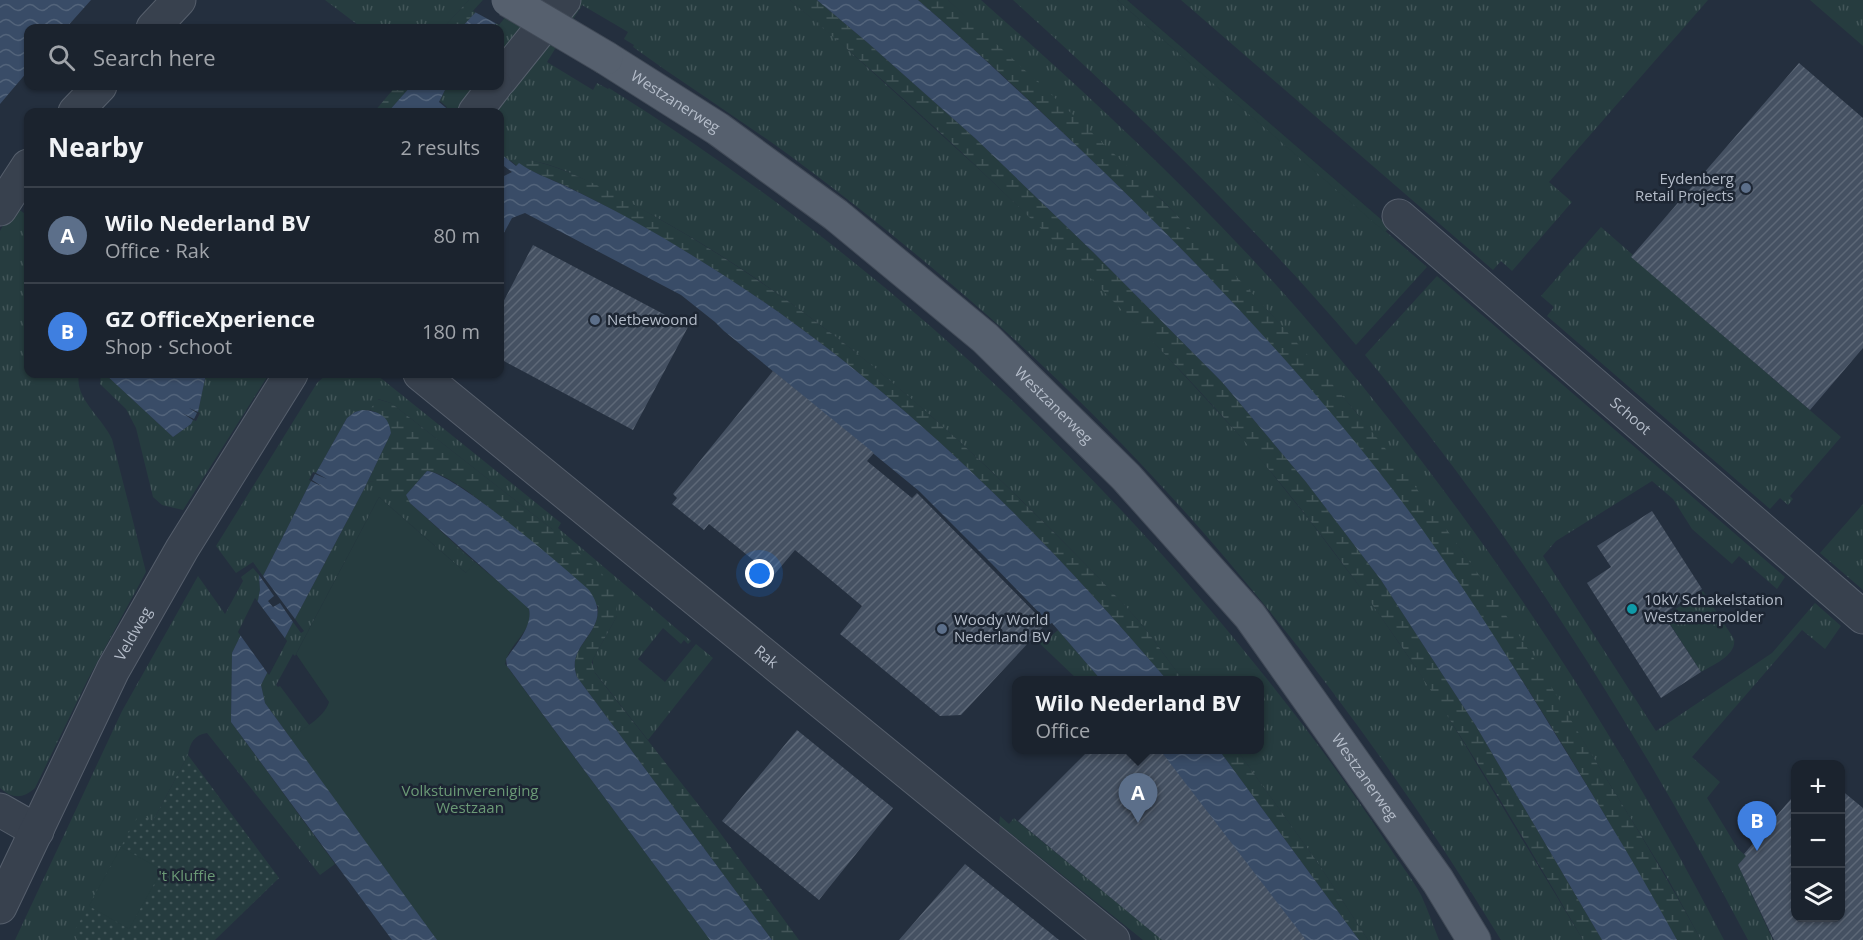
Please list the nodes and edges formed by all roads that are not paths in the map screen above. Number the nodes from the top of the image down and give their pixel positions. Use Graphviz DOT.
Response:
graph roads {
  1 [pos="179,0"];
  2 [pos="508,0"];
  3 [pos="564,0"];
  4 [pos="157,24"];
  5 [pos="504,75"];
  6 [pos="96,90"];
  7 [pos="492,90"];
  8 [pos="79,108"];
  9 [pos="478,108"];
  10 [pos="24,172"];
  11 [pos="0,210"];
  12 [pos="1399,216"];
  13 [pos="289,378"];
  14 [pos="425,378"];
  15 [pos="1863,617"];
  16 [pos="0,810"];
  17 [pos="37,831"];
  18 [pos="0,907"];
  19 [pos="1113,940"];
  20 [pos="1474,940"];
  1 -- 4 [label="street"];
  2 -- 20 [label="main road, Westzanerweg, bridge"];
  3 -- 5 [label="street"];
  6 -- 8 [label="street"];
  7 -- 9 [label="street"];
  10 -- 11 [label="street"];
  12 -- 15 [label="street, Schoot"];
  13 -- 17 [label="street, Veldweg"];
  14 -- 19 [label="street, Rak"];
  16 -- 17 [label="street"];
  17 -- 18 [label="street, Veldweg"];
}
